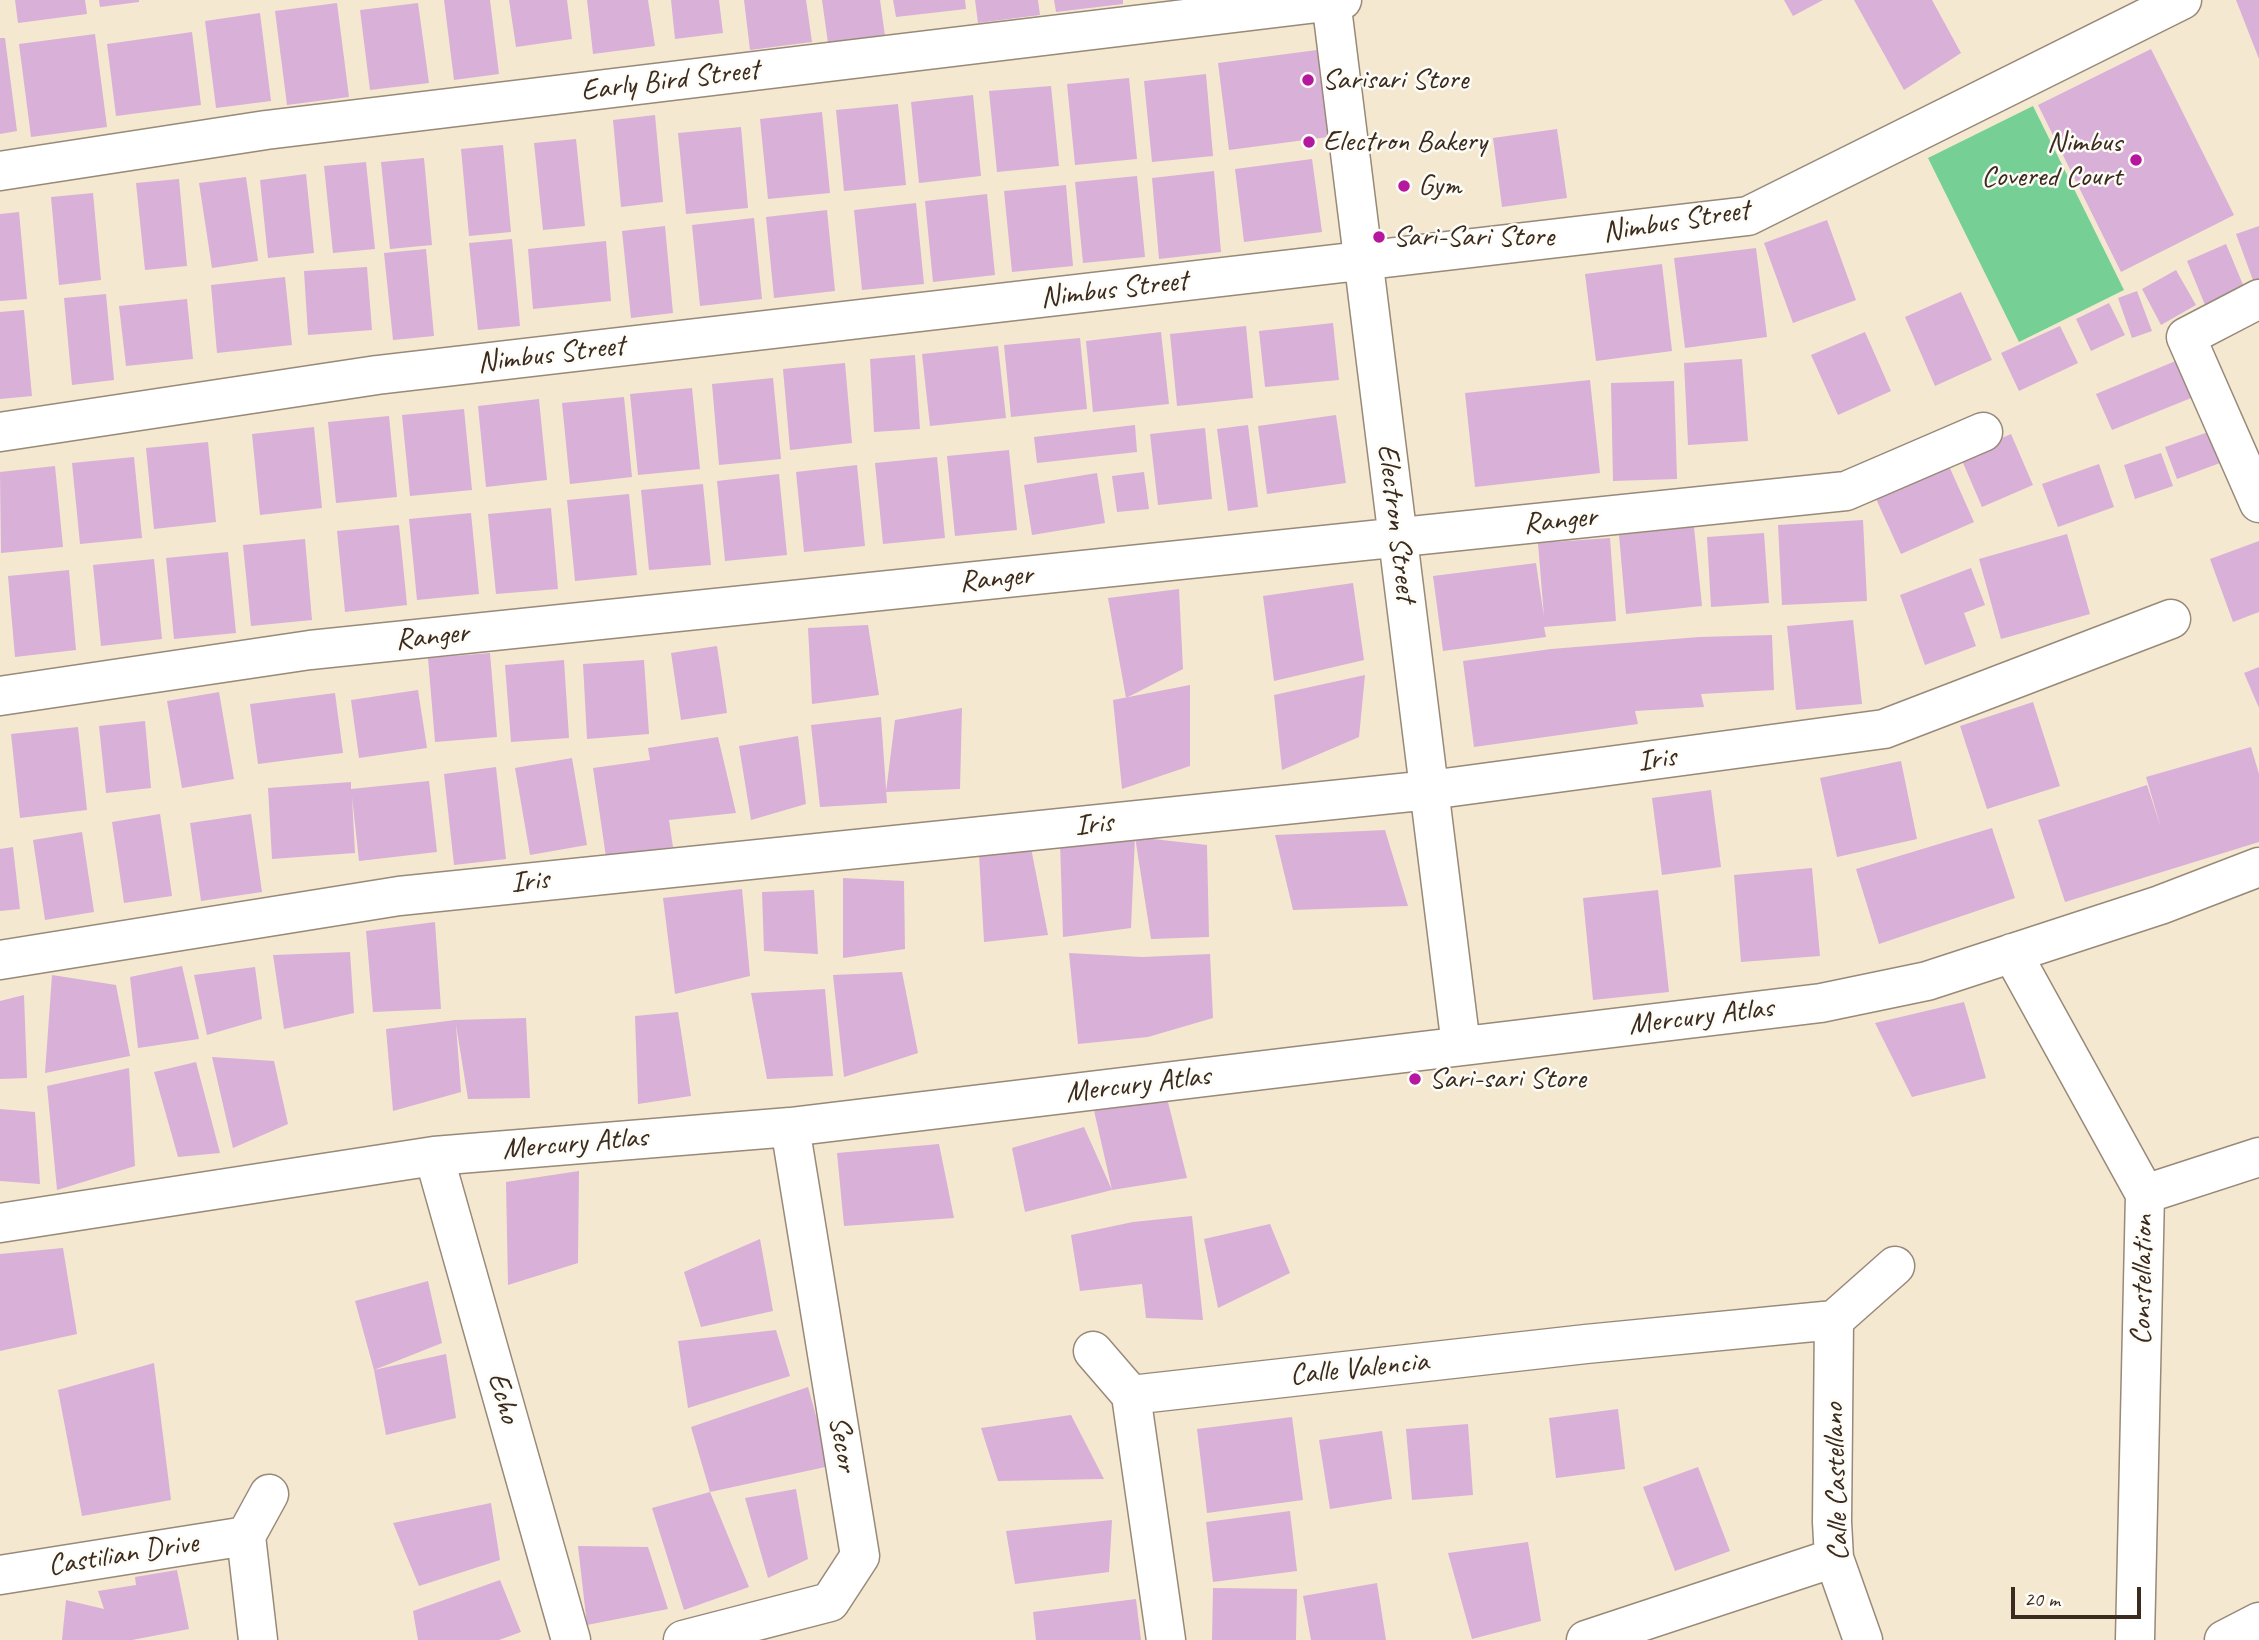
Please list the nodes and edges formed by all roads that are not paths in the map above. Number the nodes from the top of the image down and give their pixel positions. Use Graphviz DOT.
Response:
graph roads {
  1 [pos="1335,0"];
  2 [pos="2182,0"];
  3 [pos="0,171"];
  4 [pos="1364,261"];
  5 [pos="2259,299"];
  6 [pos="0,432"];
  7 [pos="1983,432"];
  8 [pos="2259,503"];
  9 [pos="1398,537"];
  10 [pos="2171,619"];
  11 [pos="0,695"];
  12 [pos="1430,790"];
  13 [pos="2259,867"];
  14 [pos="2012,954"];
  15 [pos="0,960"];
  16 [pos="1461,1046"];
  17 [pos="790,1127"];
  18 [pos="434,1156"];
  19 [pos="2259,1157"];
  20 [pos="2145,1194"];
  21 [pos="0,1223"];
  22 [pos="1895,1266"];
  23 [pos="1834,1320"];
  24 [pos="1093,1351"];
  25 [pos="1131,1395"];
  26 [pos="269,1494"];
  27 [pos="246,1536"];
  28 [pos="1834,1558"];
  29 [pos="0,1575"];
  30 [pos="2259,1622"];
  31 [pos="258,1640"];
  32 [pos="571,1640"];
  33 [pos="682,1640"];
  34 [pos="1166,1640"];
  35 [pos="1586,1640"];
  36 [pos="1863,1640"];
  37 [pos="2135,1640"];
  38 [pos="2224,1640"];
  1 -- 3 [label="street, Early Bird Street"];
  1 -- 4 [label="street, Electron Street"];
  2 -- 4 [label="street, Nimbus Street"];
  4 -- 6 [label="street, Nimbus Street"];
  4 -- 9 [label="street, Electron Street"];
  5 -- 8 [label="street"];
  7 -- 9 [label="street, Ranger"];
  9 -- 11 [label="street, Ranger"];
  9 -- 12 [label="street, Electron Street"];
  10 -- 12 [label="street, Iris"];
  12 -- 15 [label="street, Iris"];
  12 -- 16 [label="street, Electron Street"];
  13 -- 14 [label="street, Mercury Atlas"];
  14 -- 16 [label="street, Mercury Atlas"];
  14 -- 20 [label="street, Constellation"];
  16 -- 17 [label="street, Mercury Atlas"];
  17 -- 18 [label="street, Mercury Atlas"];
  17 -- 33 [label="street, Secor"];
  18 -- 21 [label="street, Mercury Atlas"];
  18 -- 32 [label="street, Echo"];
  19 -- 20 [label="street"];
  20 -- 37 [label="street, Constellation"];
  22 -- 23 [label="street"];
  23 -- 25 [label="street, Calle Valencia"];
  23 -- 28 [label="street, Calle Castellano"];
  24 -- 25 [label="street"];
  25 -- 34 [label="street"];
  26 -- 27 [label="street"];
  27 -- 29 [label="street, Castilian Drive"];
  27 -- 31 [label="street"];
  28 -- 35 [label="street"];
  28 -- 36 [label="street, Calle Castellano"];
  30 -- 38 [label="street"];
}
